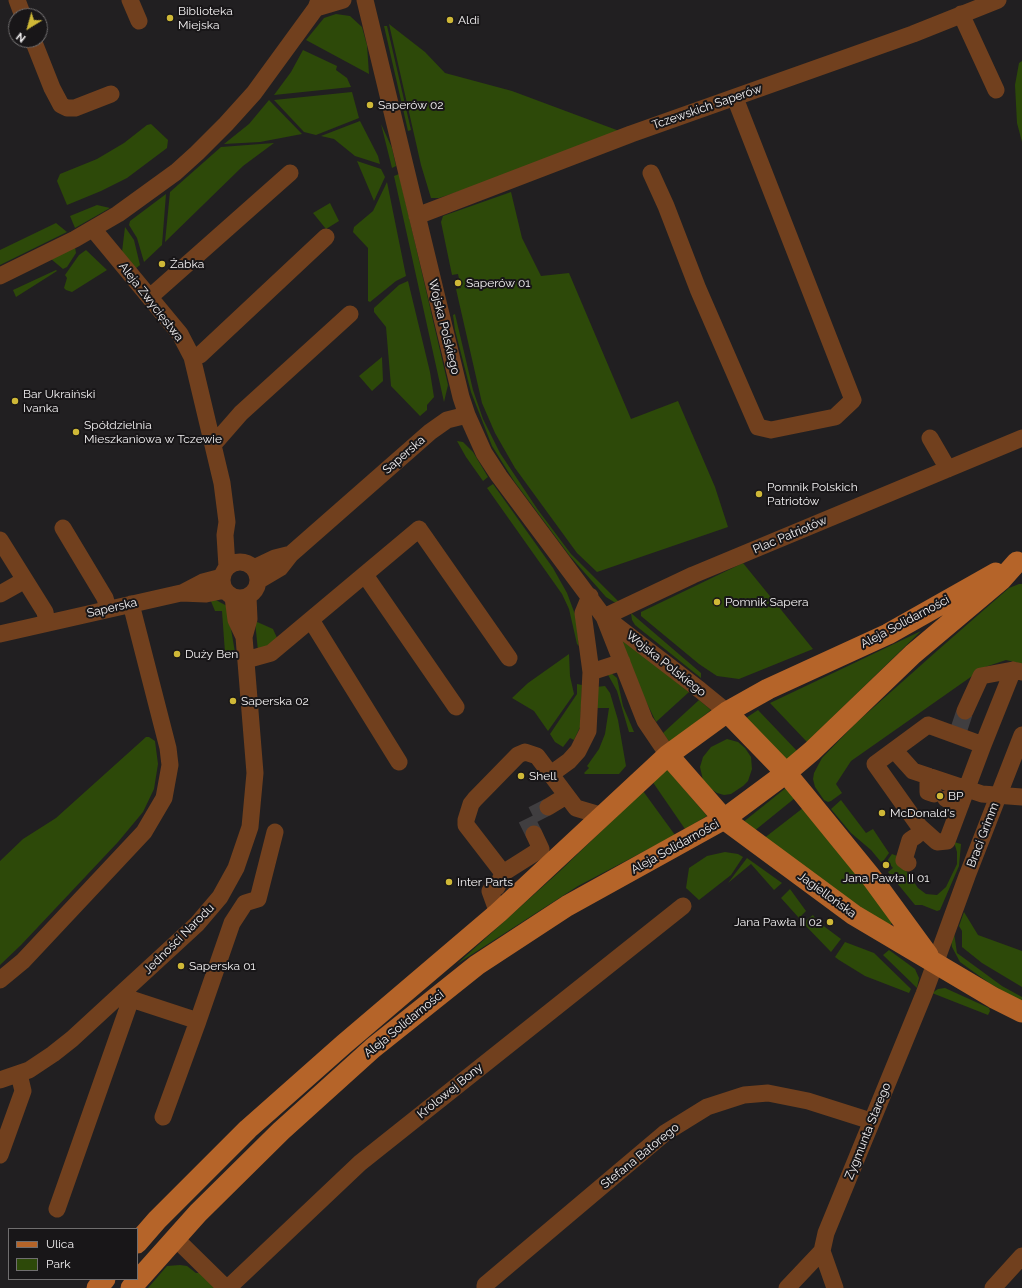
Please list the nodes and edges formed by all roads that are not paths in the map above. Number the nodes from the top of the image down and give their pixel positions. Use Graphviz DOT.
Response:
graph roads {
  1 [pos="130,0"];
  2 [pos="343,0"];
  3 [pos="365,0"];
  4 [pos="998,0"];
  5 [pos="317,4"];
  6 [pos="961,14"];
  7 [pos="139,21"];
  8 [pos="36,48"];
  9 [pos="996,90"];
  10 [pos="111,94"];
  11 [pos="735,98"];
  12 [pos="290,173"];
  13 [pos="651,174"];
  14 [pos="417,216"];
  15 [pos="93,228"];
  16 [pos="326,237"];
  17 [pos="0,276"];
  18 [pos="150,297"];
  19 [pos="350,314"];
  20 [pos="192,357"];
  21 [pos="468,414"];
  22 [pos="930,438"];
  23 [pos="1022,438"];
  24 [pos="213,444"];
  25 [pos="948,469"];
  26 [pos="63,528"];
  27 [pos="0,540"];
  28 [pos="1020,566"];
  29 [pos="365,575"];
  30 [pos="24,580"];
  31 [pos="238,580"];
  32 [pos="0,594"];
  33 [pos="590,596"];
  34 [pos="132,604"];
  35 [pos="108,609"];
  36 [pos="604,617"];
  37 [pos="311,620"];
  38 [pos="47,623"];
  39 [pos="0,634"];
  40 [pos="509,658"];
  41 [pos="246,660"];
  42 [pos="622,662"];
  43 [pos="1018,671"];
  44 [pos="590,672"];
  45 [pos="456,708"];
  46 [pos="965,711"];
  47 [pos="727,712"];
  48 [pos="1022,735"];
  49 [pos="983,745"];
  50 [pos="895,751"];
  51 [pos="668,755"];
  52 [pos="399,762"];
  53 [pos="786,773"];
  54 [pos="551,774"];
  55 [pos="928,776"];
  56 [pos="999,795"];
  57 [pos="952,796"];
  58 [pos="1022,797"];
  59 [pos="571,802"];
  60 [pos="548,807"];
  61 [pos="603,816"];
  62 [pos="724,819"];
  63 [pos="534,834"];
  64 [pos="916,836"];
  65 [pos="274,839"];
  66 [pos="908,864"];
  67 [pos="503,873"];
  68 [pos="683,906"];
  69 [pos="498,913"];
  70 [pos="935,963"];
  71 [pos="0,980"];
  72 [pos="127,996"];
  73 [pos="1022,1012"];
  74 [pos="198,1021"];
  75 [pos="19,1074"];
  76 [pos="0,1080"];
  77 [pos="163,1117"];
  78 [pos="871,1121"];
  79 [pos="0,1155"];
  80 [pos="57,1209"];
  81 [pos="175,1238"];
  82 [pos="138,1242"];
  83 [pos="822,1251"];
  84 [pos="1022,1256"];
  85 [pos="104,1280"];
  86 [pos="98,1288"];
  87 [pos="131,1288"];
  88 [pos="227,1288"];
  89 [pos="484,1288"];
  90 [pos="787,1288"];
  91 [pos="835,1288"];
  92 [pos="993,1288"];
  1 -- 7 [label="street"];
  2 -- 5 [label="street"];
  3 -- 14 [label="street, Wojska Polskiego"];
  4 -- 6 [label="street, Tczewskich Saperów"];
  5 -- 15 [label="street"];
  6 -- 9 [label="street"];
  6 -- 11 [label="street, Tczewskich Saperów"];
  8 -- 10 [label="street"];
  11 -- 13 [label="street"];
  11 -- 14 [label="street, Tczewskich Saperów"];
  12 -- 18 [label="street"];
  14 -- 21 [label="street, Wojska Polskiego"];
  15 -- 17 [label="street"];
  15 -- 18 [label="street, Aleja Zwycięstwa"];
  16 -- 20 [label="street"];
  18 -- 20 [label="street, Aleja Zwycięstwa"];
  19 -- 24 [label="street"];
  20 -- 24 [label="street, Aleja Zwycięstwa"];
  21 -- 31 [label="street, Saperska"];
  21 -- 33 [label="street, Wojska Polskiego"];
  22 -- 25 [label="street"];
  23 -- 25 [label="street, Plac Patriotów"];
  24 -- 31 [label="street, Aleja Zwycięstwa"];
  25 -- 36 [label="street, Plac Patriotów"];
  26 -- 35 [label="street"];
  27 -- 30 [label="street"];
  28 -- 47 [label="main road, Aleja Solidarności"];
  28 -- 53 [label="main road, Aleja Solidarności"];
  29 -- 37 [label="street"];
  29 -- 40 [label="street"];
  29 -- 45 [label="street"];
  30 -- 32 [label="street"];
  30 -- 38 [label="street"];
  31 -- 34 [label="street, Saperska"];
  31 -- 41 [label="street, Jedności Narodu"];
  33 -- 36 [label="street, Wojska Polskiego"];
  33 -- 44 [label="street"];
  34 -- 35 [label="street, Saperska"];
  34 -- 71 [label="street"];
  35 -- 38 [label="street, Saperska"];
  36 -- 42 [label="street, Wojska Polskiego"];
  36 -- 47 [label="street, Wojska Polskiego"];
  37 -- 41 [label="street"];
  37 -- 52 [label="street"];
  38 -- 39 [label="street, Saperska"];
  41 -- 72 [label="street, Jedności Narodu"];
  42 -- 44 [label="street"];
  42 -- 51 [label="street, Wojska Polskiego"];
  43 -- 46 [label="street"];
  43 -- 49 [label="street"];
  44 -- 54 [label="street"];
  47 -- 51 [label="main road, Aleja Solidarności"];
  47 -- 53 [label="main road, Jagiellońska"];
  48 -- 56 [label="street, Braci Grimm"];
  49 -- 50 [label="street"];
  49 -- 57 [label="street"];
  50 -- 55 [label="street"];
  50 -- 57 [label="street"];
  51 -- 61 [label="main road, Aleja Solidarności"];
  51 -- 62 [label="main road, Jagiellońska"];
  53 -- 62 [label="main road, Aleja Solidarności"];
  53 -- 70 [label="main road, Jagiellońska"];
  54 -- 59 [label="street"];
  54 -- 67 [label="street"];
  55 -- 57 [label="street"];
  55 -- 57 [label="street"];
  56 -- 57 [label="street"];
  56 -- 58 [label="street, Braci Grimm"];
  56 -- 70 [label="street, Braci Grimm"];
  59 -- 60 [label="street"];
  59 -- 61 [label="street"];
  61 -- 69 [label="main road, Aleja Solidarności"];
  62 -- 70 [label="main road, Jagiellońska"];
  62 -- 81 [label="main road, Aleja Solidarności"];
  63 -- 67 [label="street"];
  64 -- 66 [label="street"];
  65 -- 74 [label="street"];
  67 -- 69 [label="street"];
  68 -- 88 [label="street, Królowej Bony"];
  69 -- 82 [label="main road, Aleja Solidarności"];
  70 -- 73 [label="main road, Jagiellońska"];
  70 -- 78 [label="street, Zygmunta Starego"];
  72 -- 74 [label="street"];
  72 -- 75 [label="street, Jedności Narodu"];
  72 -- 80 [label="street"];
  74 -- 77 [label="street"];
  75 -- 76 [label="street, Jedności Narodu"];
  75 -- 79 [label="street"];
  78 -- 83 [label="street, Zygmunta Starego"];
  78 -- 89 [label="street, Stefana Batorego"];
  81 -- 87 [label="main road, Aleja Solidarności"];
  81 -- 88 [label="street"];
  83 -- 90 [label="street"];
  83 -- 91 [label="street"];
  84 -- 92 [label="street"];
  85 -- 86 [label="main road"];
}
